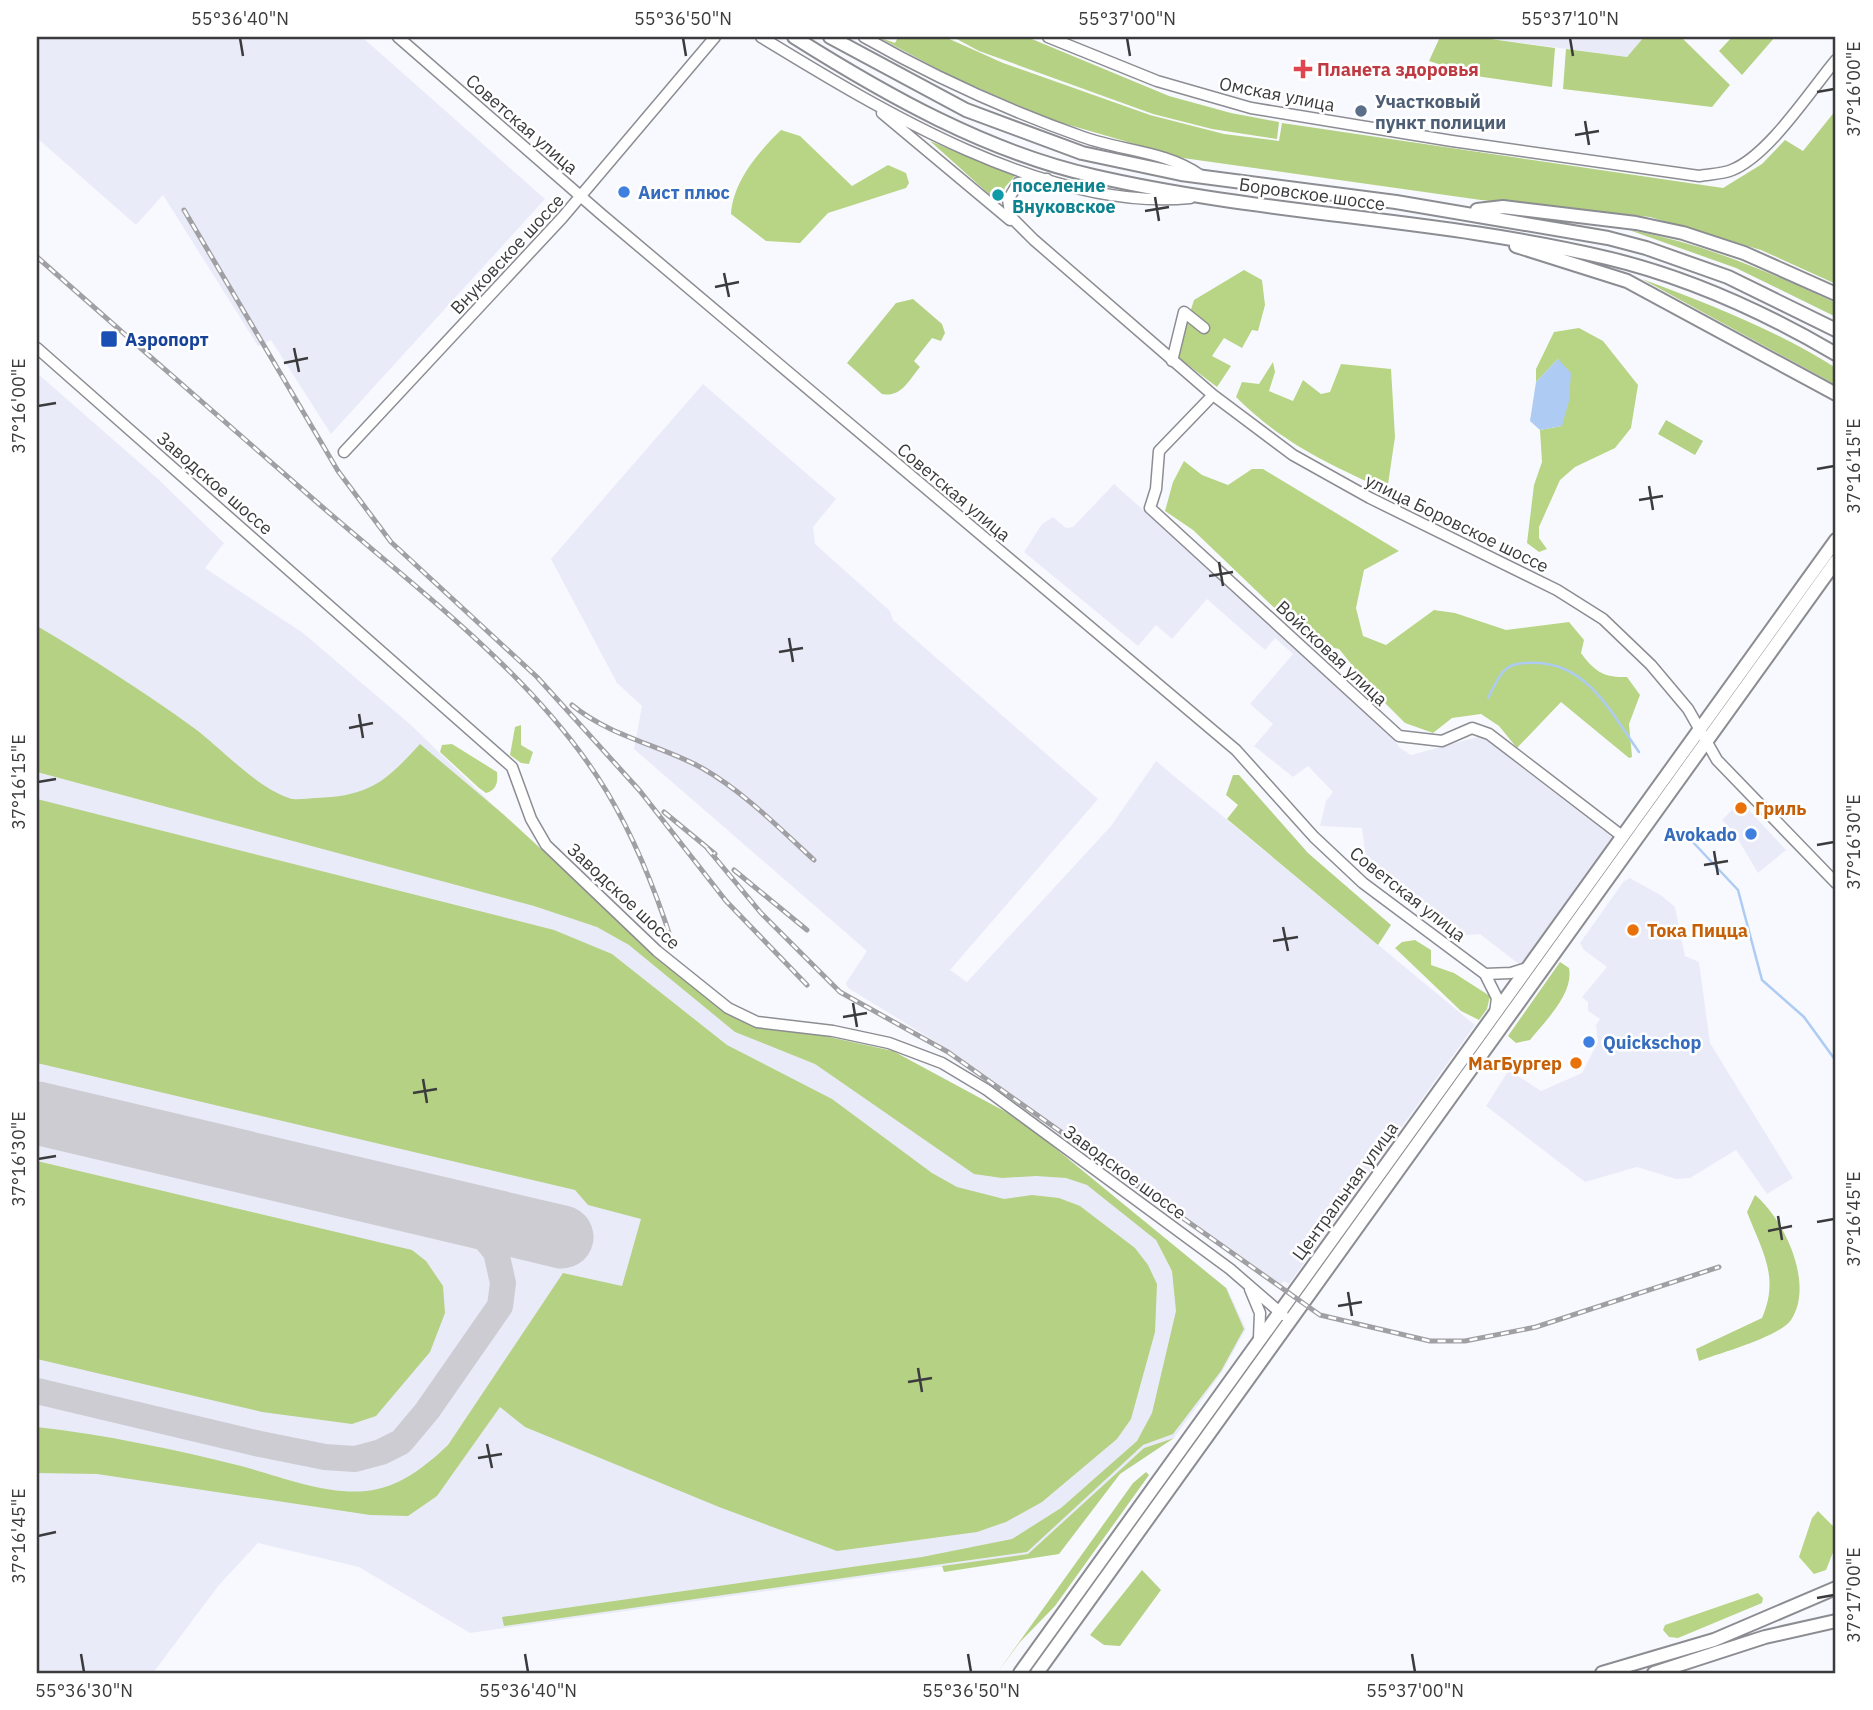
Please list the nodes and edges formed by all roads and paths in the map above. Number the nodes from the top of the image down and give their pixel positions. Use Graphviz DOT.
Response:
graph roads {
  1 [pos="398,37"];
  2 [pos="714,37"];
  3 [pos="761,37"];
  4 [pos="794,37"];
  5 [pos="830,37"];
  6 [pos="864,37"];
  7 [pos="1048,37"];
  8 [pos="1836,60"];
  9 [pos="871,104"];
  10 [pos="1203,177"];
  11 [pos="1047,179"];
  12 [pos="581,197"];
  13 [pos="1201,197"];
  14 [pos="1462,212"];
  15 [pos="1024,231"];
  16 [pos="1494,236"];
  17 [pos="1836,294"];
  18 [pos="1204,328"];
  19 [pos="1836,330"];
  20 [pos="37,348"];
  21 [pos="1836,354"];
  22 [pos="1172,361"];
  23 [pos="1836,394"];
  24 [pos="1213,395"];
  25 [pos="344,452"];
  26 [pos="1836,540"];
  27 [pos="1836,561"];
  28 [pos="1699,729"];
  29 [pos="1706,743"];
  30 [pos="1622,836"];
  31 [pos="1836,883"];
  32 [pos="1527,968"];
  33 [pos="1486,974"];
  34 [pos="1495,1013"];
  35 [pos="1244,1280"];
  36 [pos="1280,1311"];
  37 [pos="1286,1325"];
  38 [pos="1257,1343"];
  39 [pos="1836,1588"];
  40 [pos="1836,1621"];
  41 [pos="1020,1673"];
  42 [pos="1037,1673"];
  43 [pos="1602,1673"];
  44 [pos="1654,1673"];
  1 -- 12 [label="street, Советская улица"];
  2 -- 12 [label="street, Внуковское шоссе"];
  3 -- 9 [label="street"];
  4 -- 13 [label="main road, Боровское шоссе"];
  5 -- 10 [label="main road, Боровское шоссе"];
  6 -- 10 [label="street"];
  7 -- 8 [label="street, Омская улица"];
  9 -- 11 [label="street"];
  9 -- 15 [label="street, улица Боровское шоссе"];
  10 -- 14 [label="main road, Боровское шоссе"];
  11 -- 13 [label="street"];
  11 -- 15 [label="street"];
  12 -- 25 [label="street, Внуковское шоссе"];
  12 -- 33 [label="street, Советская улица"];
  13 -- 16 [label="main road, Боровское шоссе"];
  14 -- 17 [label="main road"];
  14 -- 19 [label="main road, Боровское шоссе"];
  15 -- 22 [label="street, улица Боровское шоссе"];
  16 -- 21 [label="main road, Боровское шоссе"];
  16 -- 23 [label="main road"];
  18 -- 22 [label="street"];
  20 -- 35 [label="street, Заводское шоссе"];
  22 -- 24 [label="street, улица Боровское шоссе"];
  24 -- 28 [label="street, улица Боровское шоссе"];
  24 -- 30 [label="street, Войсковая улица"];
  26 -- 28 [label="main road, Центральная улица"];
  27 -- 29 [label="main road, Центральная улица"];
  28 -- 29 [label="street, улица Боровское шоссе"];
  28 -- 30 [label="main road, Центральная улица"];
  29 -- 31 [label="street, улица Боровское шоссе"];
  29 -- 37 [label="main road, Центральная улица"];
  30 -- 32 [label="main road, Центральная улица"];
  32 -- 33 [label="street"];
  32 -- 34 [label="main road, Центральная улица"];
  33 -- 34 [label="street"];
  34 -- 36 [label="main road, Центральная улица"];
  35 -- 36 [label="street, Заводское шоссе"];
  35 -- 38 [label="street"];
  36 -- 37 [label="street, Заводское шоссе"];
  36 -- 38 [label="main road, Центральная улица"];
  37 -- 42 [label="main road, Центральная улица"];
  38 -- 41 [label="main road, Центральная улица"];
  39 -- 43 [label="main road"];
  40 -- 44 [label="main road"];
}
